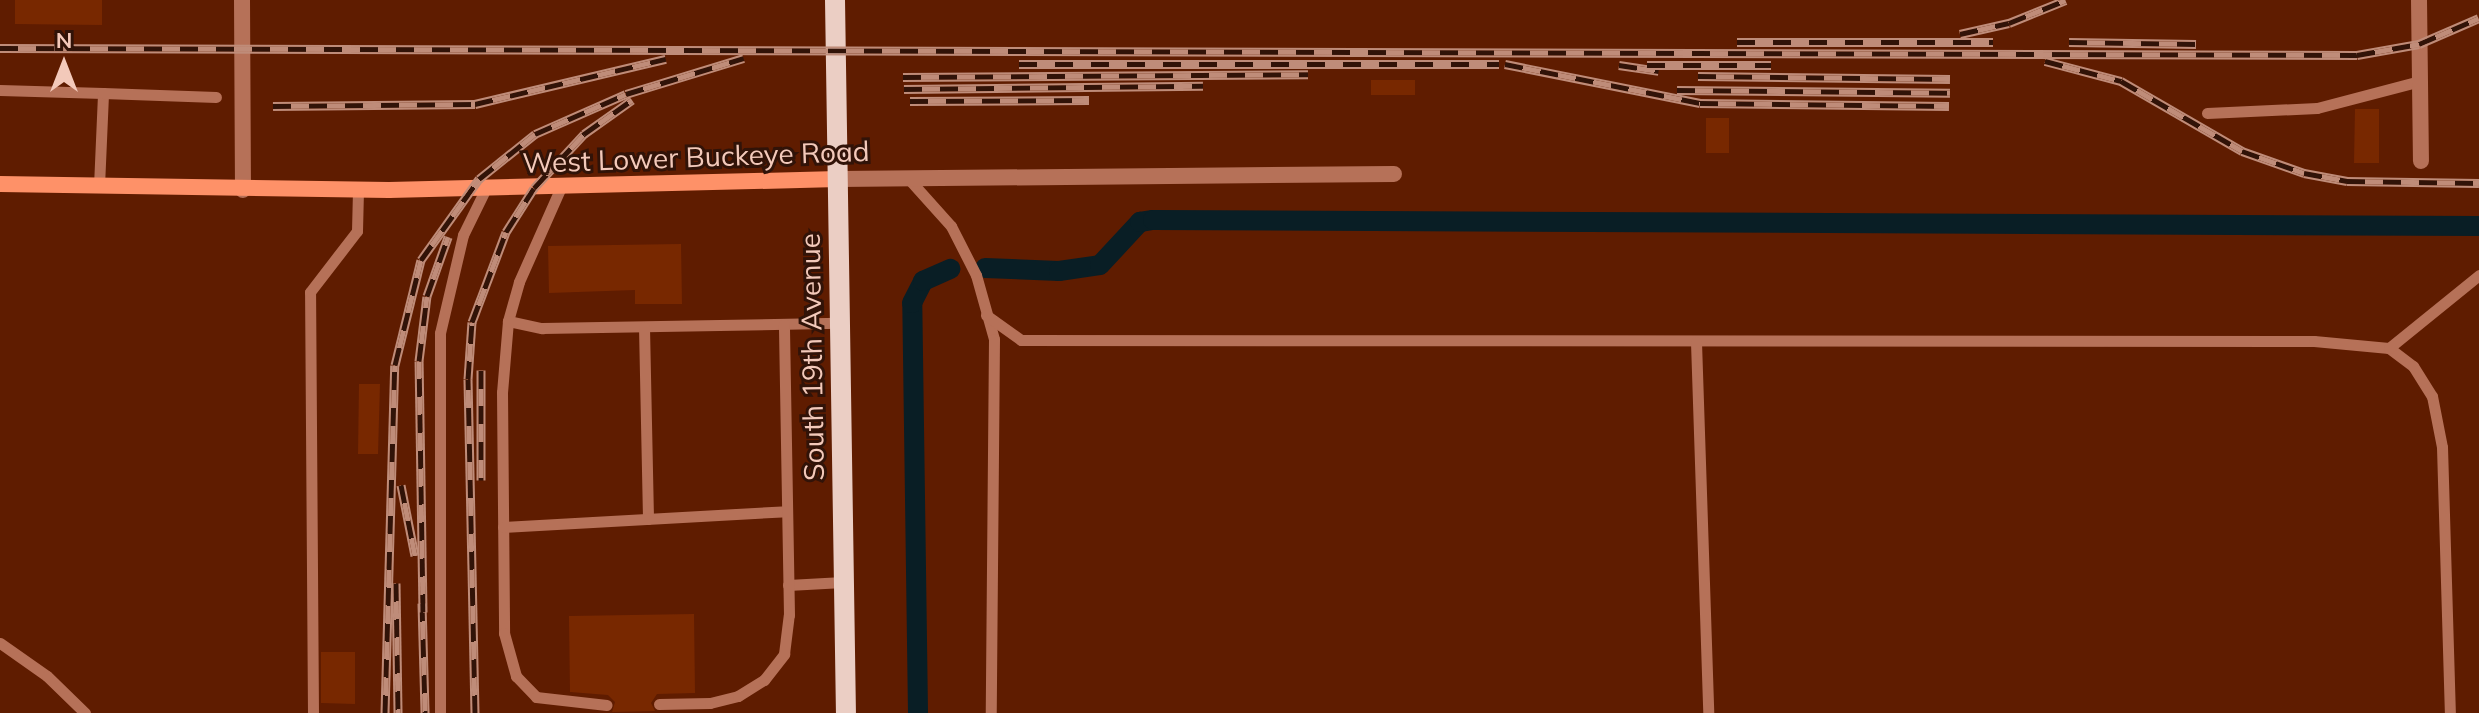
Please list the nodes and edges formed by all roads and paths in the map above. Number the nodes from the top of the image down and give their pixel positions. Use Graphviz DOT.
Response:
graph roads {
  1 [pos="242,0"];
  2 [pos="835,0"];
  3 [pos="2419,0"];
  4 [pos="2420,81"];
  5 [pos="0,90"];
  6 [pos="103,93"];
  7 [pos="216,97"];
  8 [pos="2207,113"];
  9 [pos="2421,161"];
  10 [pos="1394,174"];
  11 [pos="907,177"];
  12 [pos="838,179"];
  13 [pos="0,184"];
  14 [pos="99,186"];
  15 [pos="561,187"];
  16 [pos="486,188"];
  17 [pos="243,190"];
  18 [pos="358,190"];
  19 [pos="2479,275"];
  20 [pos="986,315"];
  21 [pos="508,321"];
  22 [pos="839,323"];
  23 [pos="784,324"];
  24 [pos="644,327"];
  25 [pos="1696,342"];
  26 [pos="2389,348"];
  27 [pos="787,511"];
  28 [pos="648,519"];
  29 [pos="503,527"];
  30 [pos="843,582"];
  31 [pos="788,585"];
  32 [pos="0,643"];
  33 [pos="659,704"];
  34 [pos="607,705"];
  35 [pos="85,713"];
  36 [pos="313,713"];
  37 [pos="440,713"];
  38 [pos="846,713"];
  39 [pos="991,713"];
  40 [pos="1708,713"];
  41 [pos="2450,713"];
  1 -- 17 [label="street"];
  2 -- 12 [label="main road, South 19th Avenue"];
  3 -- 4 [label="street"];
  4 -- 8 [label="lane"];
  4 -- 9 [label="street"];
  5 -- 6 [label="lane"];
  6 -- 7 [label="lane"];
  6 -- 14 [label="lane"];
  10 -- 11 [label="street, West Lower Buckeye Road"];
  11 -- 12 [label="street, West Lower Buckeye Road"];
  11 -- 20 [label="lane"];
  12 -- 15 [label="main road, West Lower Buckeye Road"];
  12 -- 22 [label="main road, South 19th Avenue"];
  13 -- 14 [label="main road, West Lower Buckeye Road"];
  14 -- 17 [label="main road, West Lower Buckeye Road"];
  15 -- 16 [label="main road, West Lower Buckeye Road"];
  15 -- 21 [label="lane"];
  16 -- 18 [label="main road, West Lower Buckeye Road"];
  16 -- 37 [label="lane"];
  17 -- 18 [label="main road, West Lower Buckeye Road"];
  18 -- 36 [label="lane"];
  19 -- 26 [label="lane"];
  20 -- 25 [label="lane"];
  20 -- 39 [label="lane"];
  21 -- 24 [label="lane"];
  21 -- 29 [label="lane"];
  22 -- 23 [label="lane"];
  22 -- 30 [label="main road, South 19th Avenue"];
  23 -- 24 [label="lane"];
  23 -- 27 [label="lane"];
  24 -- 28 [label="lane"];
  25 -- 26 [label="lane"];
  25 -- 40 [label="lane"];
  26 -- 41 [label="lane"];
  27 -- 28 [label="lane"];
  27 -- 31 [label="lane"];
  28 -- 29 [label="lane"];
  29 -- 34 [label="lane"];
  30 -- 31 [label="lane"];
  30 -- 38 [label="main road, South 19th Avenue"];
  31 -- 33 [label="lane"];
  32 -- 35 [label="lane"];
}
